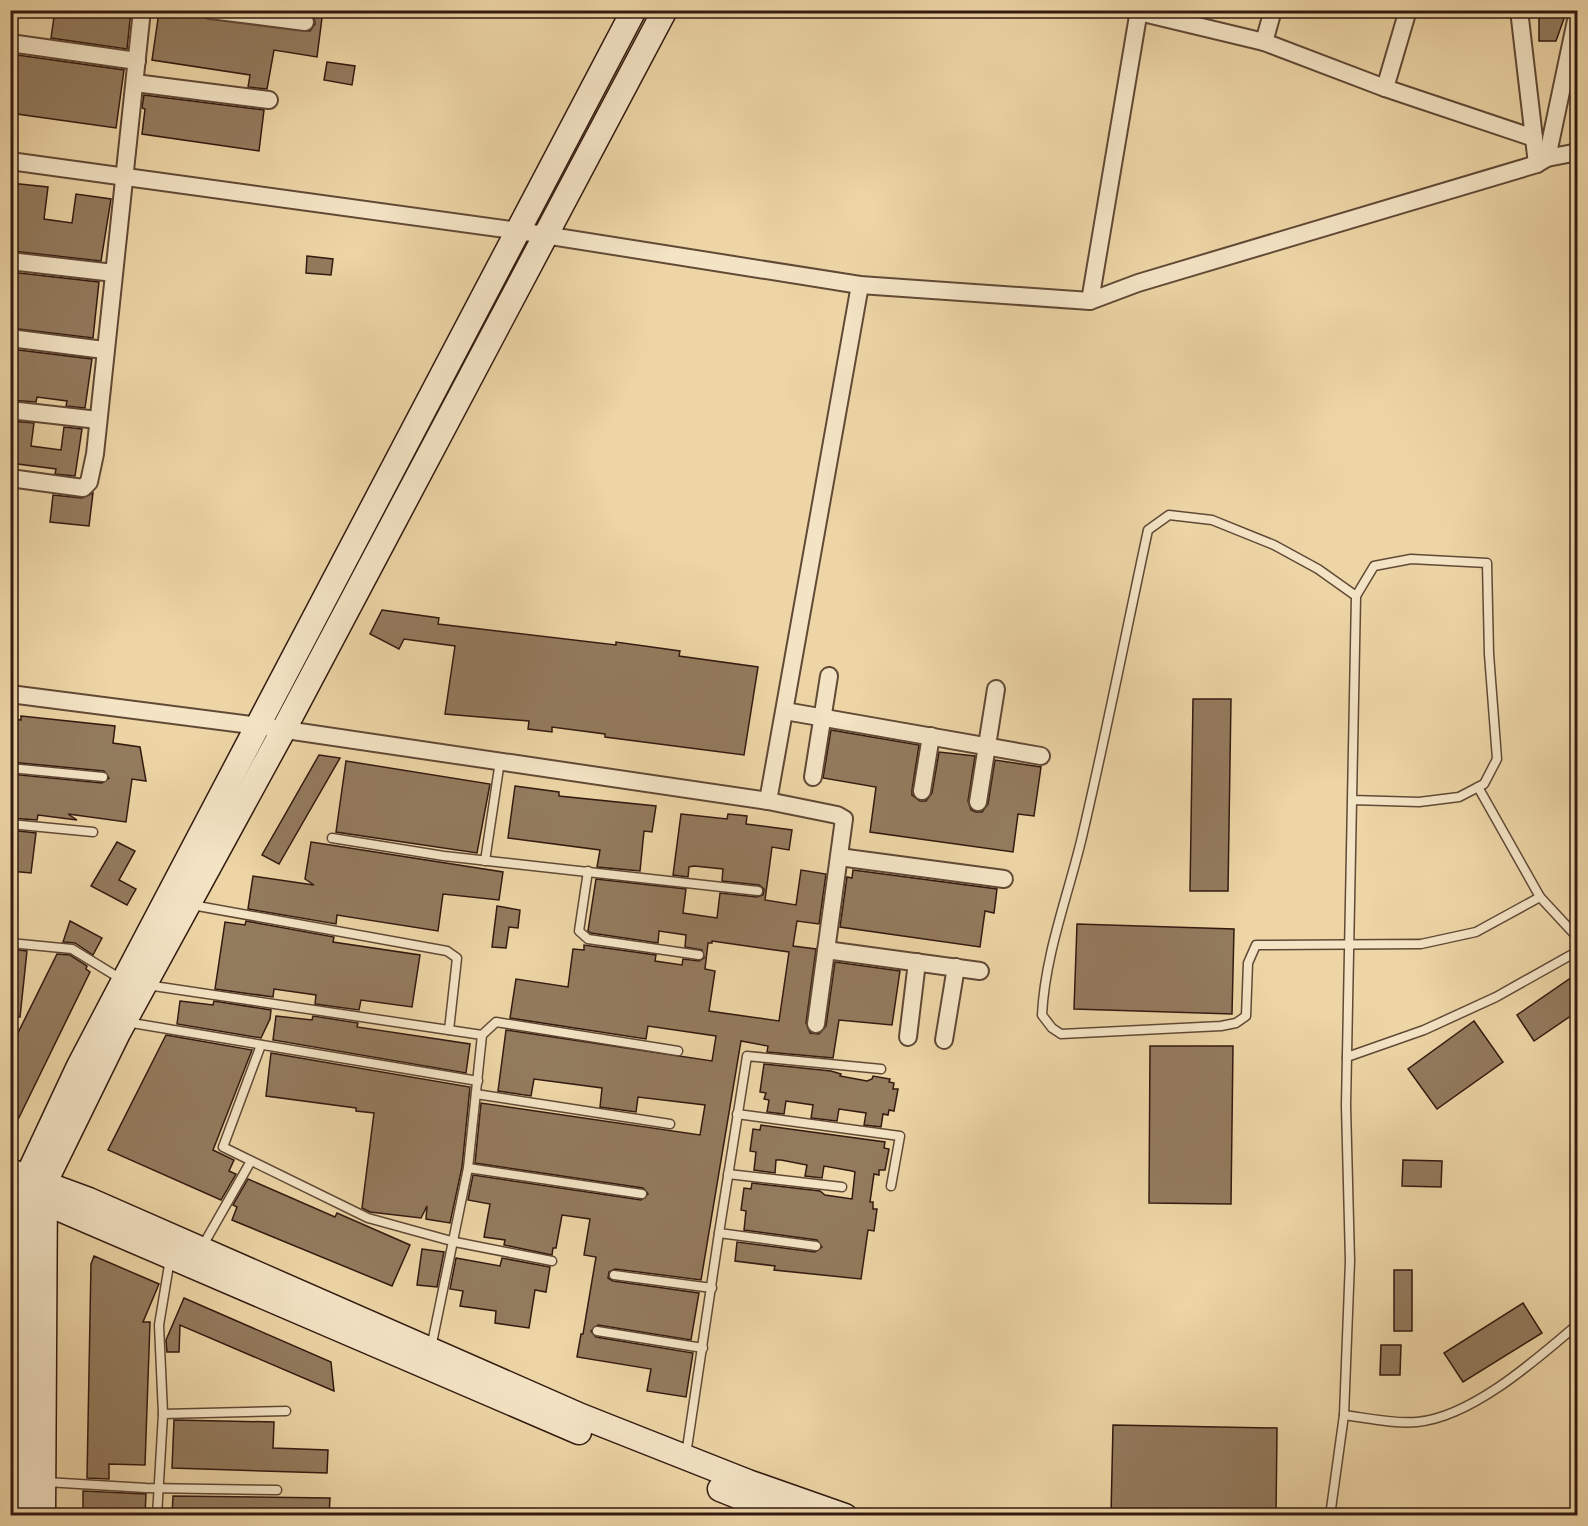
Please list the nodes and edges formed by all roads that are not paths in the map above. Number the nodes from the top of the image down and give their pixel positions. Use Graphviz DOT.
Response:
graph roads {
  1 [pos="142,10"];
  2 [pos="210,10"];
  3 [pos="634,10"];
  4 [pos="665,10"];
  5 [pos="1274,10"];
  6 [pos="1408,10"];
  7 [pos="1520,10"];
  8 [pos="1578,10"];
  9 [pos="1139,11"];
  10 [pos="305,22"];
  11 [pos="1264,42"];
  12 [pos="10,43"];
  13 [pos="137,61"];
  14 [pos="135,83"];
  15 [pos="1385,87"];
  16 [pos="269,100"];
  17 [pos="1534,138"];
  18 [pos="1578,152"];
  19 [pos="10,161"];
  20 [pos="1542,161"];
  21 [pos="125,178"];
  22 [pos="519,231"];
  23 [pos="544,235"];
  24 [pos="10,261"];
  25 [pos="114,273"];
  26 [pos="860,285"];
  27 [pos="1090,301"];
  28 [pos="10,338"];
  29 [pos="104,350"];
  30 [pos="10,410"];
  31 [pos="98,420"];
  32 [pos="10,478"];
  33 [pos="1356,596"];
  34 [pos="829,676"];
  35 [pos="996,688"];
  36 [pos="10,694"];
  37 [pos="785,711"];
  38 [pos="822,717"];
  39 [pos="259,726"];
  40 [pos="284,729"];
  41 [pos="932,736"];
  42 [pos="987,746"];
  43 [pos="1041,756"];
  44 [pos="500,761"];
  45 [pos="10,768"];
  46 [pos="103,777"];
  47 [pos="813,777"];
  48 [pos="1478,787"];
  49 [pos="922,791"];
  50 [pos="1352,800"];
  51 [pos="768,801"];
  52 [pos="978,802"];
  53 [pos="10,824"];
  54 [pos="93,832"];
  55 [pos="332,838"];
  56 [pos="839,857"];
  57 [pos="485,861"];
  58 [pos="588,871"];
  59 [pos="1005,879"];
  60 [pos="758,891"];
  61 [pos="1540,897"];
  62 [pos="188,904"];
  63 [pos="1578,938"];
  64 [pos="10,942"];
  65 [pos="1349,946"];
  66 [pos="826,950"];
  67 [pos="1578,951"];
  68 [pos="699,955"];
  69 [pos="917,962"];
  70 [pos="956,967"];
  71 [pos="980,971"];
  72 [pos="134,983"];
  73 [pos="124,1022"];
  74 [pos="816,1024"];
  75 [pos="449,1030"];
  76 [pos="482,1035"];
  77 [pos="908,1037"];
  78 [pos="944,1040"];
  79 [pos="261,1045"];
  80 [pos="678,1051"];
  81 [pos="1347,1057"];
  82 [pos="881,1069"];
  83 [pos="478,1081"];
  84 [pos="476,1094"];
  85 [pos="737,1114"];
  86 [pos="670,1124"];
  87 [pos="250,1161"];
  88 [pos="468,1168"];
  89 [pos="728,1174"];
  90 [pos="27,1186"];
  91 [pos="891,1186"];
  92 [pos="842,1187"];
  93 [pos="642,1194"];
  94 [pos="719,1233"];
  95 [pos="455,1242"];
  96 [pos="816,1246"];
  97 [pos="201,1250"];
  98 [pos="170,1255"];
  99 [pos="552,1261"];
  100 [pos="614,1275"];
  101 [pos="712,1288"];
  102 [pos="1578,1324"];
  103 [pos="597,1331"];
  104 [pos="703,1348"];
  105 [pos="431,1349"];
  106 [pos="286,1411"];
  107 [pos="163,1414"];
  108 [pos="1344,1415"];
  109 [pos="577,1423"];
  110 [pos="686,1458"];
  111 [pos="44,1482"];
  112 [pos="157,1488"];
  113 [pos="277,1490"];
  114 [pos="17,1504"];
  115 [pos="43,1515"];
  116 [pos="157,1515"];
  117 [pos="788,1515"];
  118 [pos="845,1515"];
  119 [pos="1330,1515"];
  1 -- 13 [label="street"];
  2 -- 10 [label="street"];
  3 -- 22 [label="street"];
  4 -- 23 [label="street"];
  5 -- 11 [label="street"];
  6 -- 15 [label="street"];
  7 -- 17 [label="street"];
  8 -- 20 [label="street"];
  9 -- 11 [label="street"];
  9 -- 27 [label="street"];
  11 -- 15 [label="street"];
  12 -- 13 [label="street"];
  13 -- 14 [label="street"];
  14 -- 16 [label="street"];
  14 -- 21 [label="street"];
  15 -- 17 [label="street"];
  17 -- 20 [label="street"];
  18 -- 20 [label="street"];
  19 -- 21 [label="street"];
  20 -- 27 [label="street"];
  21 -- 22 [label="street"];
  21 -- 25 [label="street"];
  22 -- 23 [label="street"];
  22 -- 39 [label="street"];
  23 -- 26 [label="street"];
  23 -- 40 [label="street"];
  24 -- 25 [label="street"];
  25 -- 29 [label="street"];
  26 -- 27 [label="street"];
  26 -- 37 [label="street"];
  28 -- 29 [label="street"];
  29 -- 31 [label="street"];
  30 -- 31 [label="street"];
  31 -- 32 [label="street"];
  33 -- 48 [label="lane"];
  33 -- 50 [label="lane"];
  33 -- 65 [label="lane"];
  34 -- 38 [label="street"];
  35 -- 42 [label="street"];
  36 -- 39 [label="street"];
  37 -- 38 [label="street"];
  37 -- 51 [label="street"];
  38 -- 41 [label="street"];
  38 -- 47 [label="street"];
  39 -- 40 [label="street"];
  39 -- 72 [label="street"];
  40 -- 44 [label="street"];
  40 -- 62 [label="street"];
  41 -- 42 [label="street"];
  41 -- 49 [label="street"];
  42 -- 43 [label="street"];
  42 -- 52 [label="street"];
  44 -- 51 [label="street"];
  44 -- 57 [label="lane"];
  45 -- 46 [label="lane"];
  48 -- 50 [label="lane"];
  48 -- 61 [label="lane"];
  50 -- 65 [label="lane"];
  51 -- 56 [label="street"];
  53 -- 54 [label="lane"];
  55 -- 57 [label="lane"];
  56 -- 59 [label="street"];
  56 -- 66 [label="street"];
  57 -- 58 [label="lane"];
  58 -- 60 [label="lane"];
  58 -- 68 [label="lane"];
  61 -- 63 [label="lane"];
  61 -- 65 [label="lane"];
  62 -- 72 [label="street"];
  62 -- 75 [label="lane"];
  64 -- 72 [label="lane"];
  65 -- 81 [label="lane"];
  66 -- 69 [label="street"];
  66 -- 74 [label="street"];
  67 -- 81 [label="lane"];
  69 -- 70 [label="street"];
  69 -- 77 [label="street"];
  70 -- 71 [label="street"];
  70 -- 78 [label="street"];
  72 -- 73 [label="street"];
  72 -- 75 [label="lane"];
  72 -- 90 [label="street"];
  73 -- 79 [label="lane"];
  73 -- 90 [label="street"];
  75 -- 76 [label="lane"];
  76 -- 80 [label="lane"];
  76 -- 83 [label="lane"];
  79 -- 83 [label="lane"];
  79 -- 87 [label="lane"];
  81 -- 108 [label="lane"];
  82 -- 85 [label="lane"];
  83 -- 84 [label="lane"];
  84 -- 86 [label="lane"];
  84 -- 88 [label="lane"];
  85 -- 89 [label="lane"];
  85 -- 91 [label="lane"];
  87 -- 95 [label="lane"];
  87 -- 97 [label="lane"];
  88 -- 93 [label="lane"];
  88 -- 95 [label="lane"];
  89 -- 92 [label="lane"];
  89 -- 94 [label="lane"];
  90 -- 97 [label="street"];
  90 -- 98 [label="street"];
  90 -- 111 [label="street"];
  90 -- 114 [label="street"];
  94 -- 96 [label="lane"];
  94 -- 101 [label="lane"];
  95 -- 99 [label="lane"];
  95 -- 105 [label="lane"];
  97 -- 105 [label="street"];
  98 -- 107 [label="lane"];
  98 -- 109 [label="street"];
  100 -- 101 [label="lane"];
  101 -- 104 [label="lane"];
  102 -- 108 [label="lane"];
  103 -- 104 [label="lane"];
  104 -- 110 [label="lane"];
  105 -- 109 [label="street"];
  106 -- 107 [label="lane"];
  107 -- 112 [label="lane"];
  108 -- 119 [label="lane"];
  109 -- 110 [label="street"];
  109 -- 117 [label="street"];
  110 -- 118 [label="street"];
  111 -- 112 [label="lane"];
  111 -- 115 [label="street"];
  112 -- 113 [label="lane"];
  112 -- 116 [label="lane"];
}
